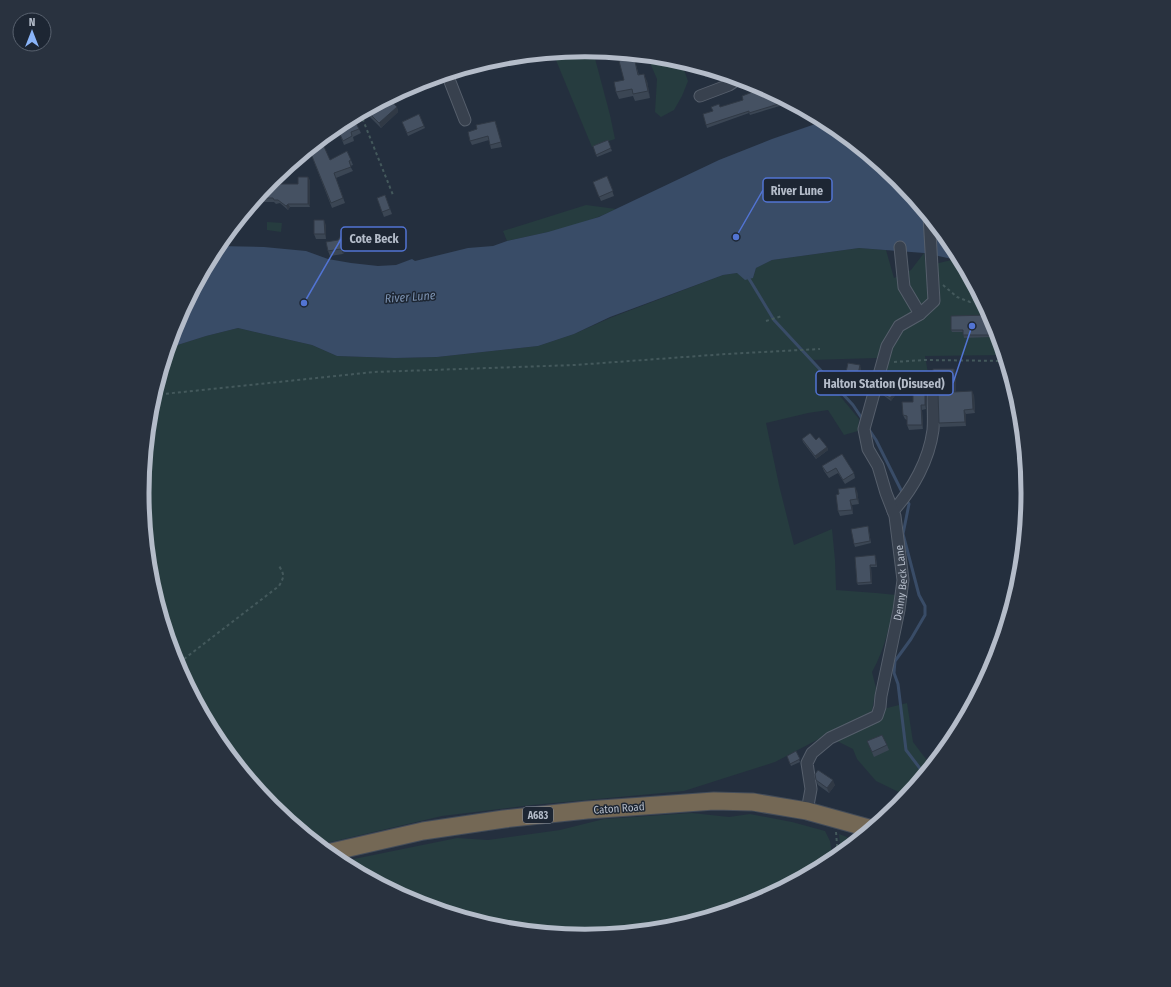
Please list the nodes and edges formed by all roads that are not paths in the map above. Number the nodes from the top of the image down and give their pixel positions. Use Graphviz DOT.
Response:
graph roads {
  1 [pos="449,79"];
  2 [pos="733,83"];
  3 [pos="700,96"];
  4 [pos="465,120"];
  5 [pos="929,225"];
  6 [pos="900,247"];
  7 [pos="920,314"];
  8 [pos="933,396"];
  9 [pos="896,507"];
  10 [pos="807,811"];
  11 [pos="866,827"];
  12 [pos="336,851"];
  1 -- 4 [label="street"];
  2 -- 3 [label="street"];
  5 -- 7 [label="street, Denny Beck Lane"];
  6 -- 7 [label="street"];
  7 -- 9 [label="street, Denny Beck Lane"];
  8 -- 9 [label="street"];
  9 -- 10 [label="street, Denny Beck Lane"];
  10 -- 11 [label="highway, Caton Road / A683"];
  10 -- 12 [label="highway, Caton Road / A683"];
}
